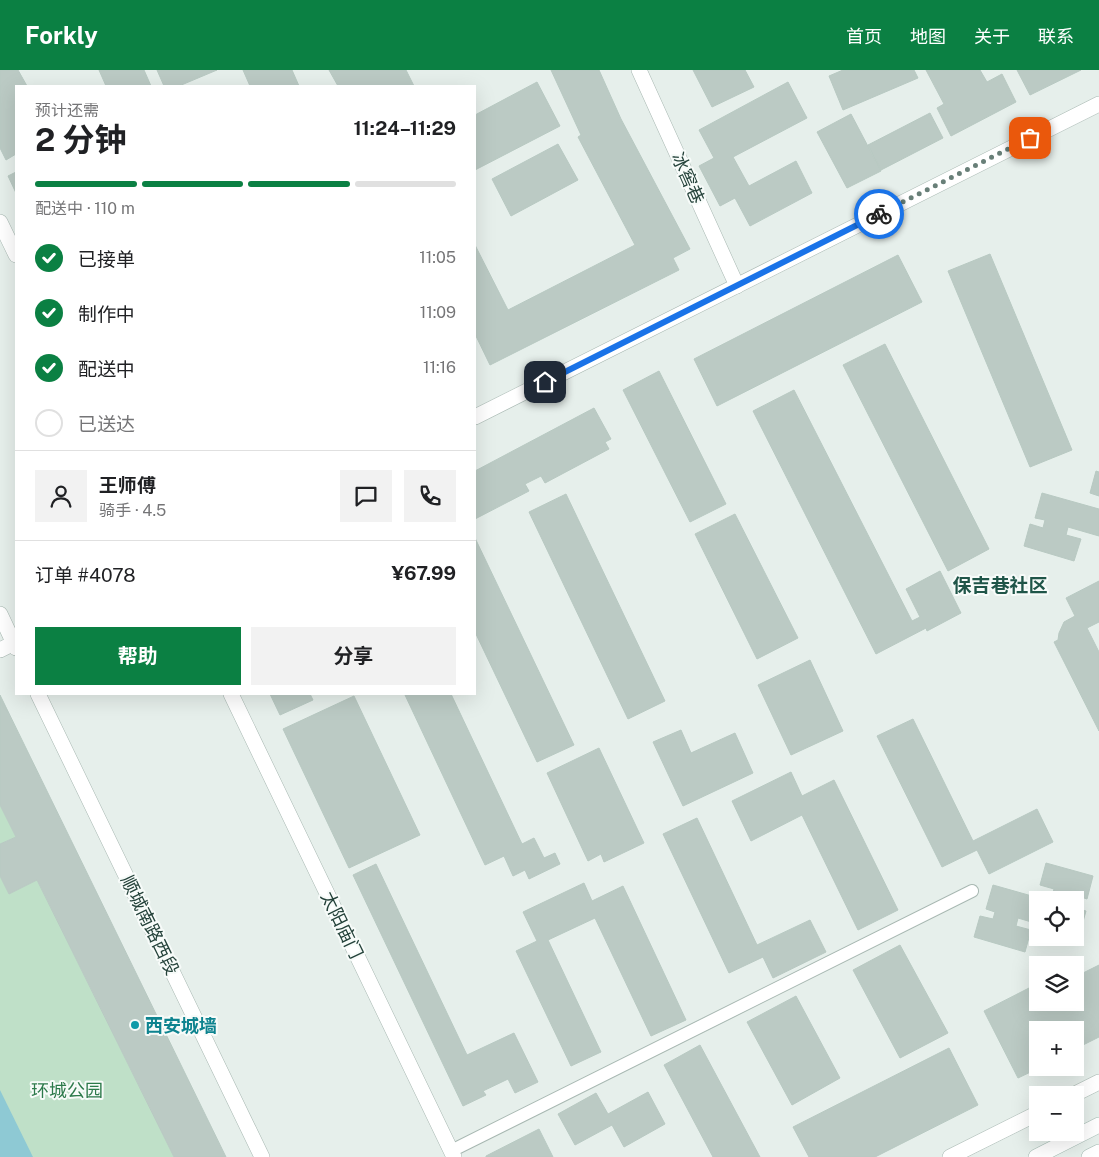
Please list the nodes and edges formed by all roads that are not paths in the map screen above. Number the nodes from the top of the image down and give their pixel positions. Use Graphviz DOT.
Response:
graph roads {
  1 [pos="639,70"];
  2 [pos="1099,104"];
  3 [pos="0,222"];
  4 [pos="15,253"];
  5 [pos="737,286"];
  6 [pos="476,416"];
  7 [pos="0,614"];
  8 [pos="15,643"];
  9 [pos="15,645"];
  10 [pos="0,650"];
  11 [pos="38,695"];
  12 [pos="231,695"];
  13 [pos="972,891"];
  14 [pos="1099,1082"];
  15 [pos="1084,1090"];
  16 [pos="1029,1118"];
  17 [pos="1099,1125"];
  18 [pos="1099,1152"];
  19 [pos="452,1154"];
  20 [pos="262,1157"];
  21 [pos="950,1157"];
  22 [pos="1036,1157"];
  23 [pos="1090,1157"];
  1 -- 5 [label="street, 冰窖巷"];
  2 -- 5 [label="street"];
  3 -- 4 [label="street"];
  5 -- 6 [label="street"];
  7 -- 8 [label="street"];
  9 -- 10 [label="street"];
  11 -- 20 [label="street, 顺城南路西段"];
  12 -- 19 [label="street, 太阳庙门"];
  13 -- 19 [label="lane"];
  14 -- 15 [label="street"];
  16 -- 21 [label="street"];
  17 -- 22 [label="street"];
  18 -- 23 [label="street"];
}
